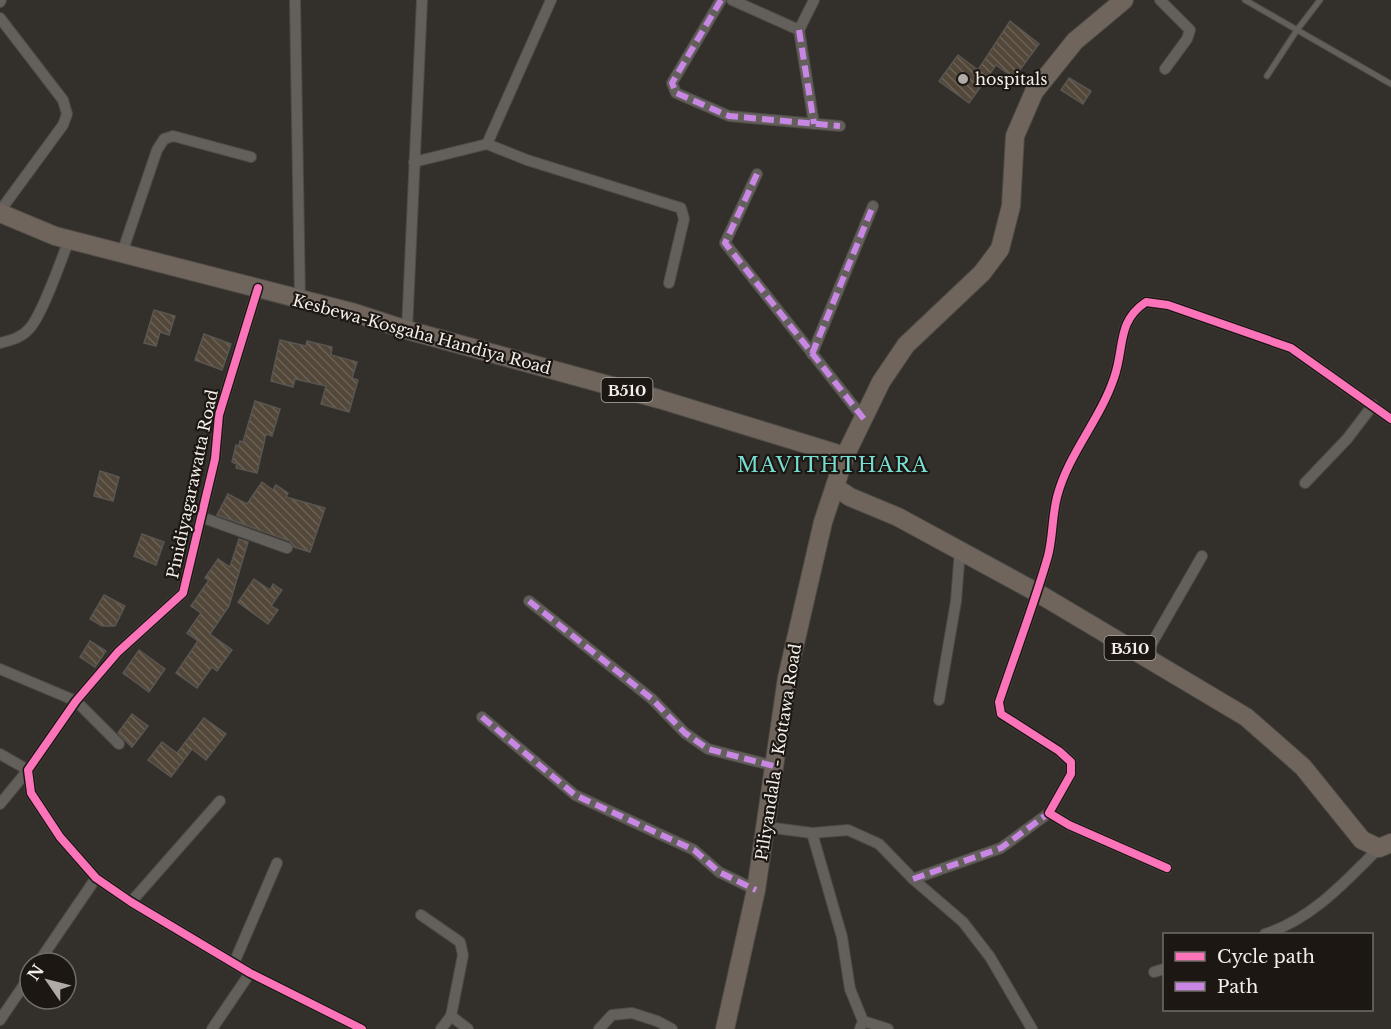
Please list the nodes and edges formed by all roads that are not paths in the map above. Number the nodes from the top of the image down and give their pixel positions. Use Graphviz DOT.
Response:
graph roads {
  1 [pos="295,0"];
  2 [pos="422,0"];
  3 [pos="551,0"];
  4 [pos="721,0"];
  5 [pos="732,0"];
  6 [pos="814,0"];
  7 [pos="1160,0"];
  8 [pos="1245,0"];
  9 [pos="1320,0"];
  10 [pos="1120,1"];
  11 [pos="0,18"];
  12 [pos="799,30"];
  13 [pos="1297,30"];
  14 [pos="1165,69"];
  15 [pos="1267,76"];
  16 [pos="1391,84"];
  17 [pos="814,124"];
  18 [pos="840,126"];
  19 [pos="487,144"];
  20 [pos="251,157"];
  21 [pos="414,162"];
  22 [pos="757,174"];
  23 [pos="873,206"];
  24 [pos="0,212"];
  25 [pos="69,240"];
  26 [pos="122,253"];
  27 [pos="669,283"];
  28 [pos="258,288"];
  29 [pos="300,300"];
  30 [pos="407,330"];
  31 [pos="0,343"];
  32 [pos="812,354"];
  33 [pos="1372,405"];
  34 [pos="1391,418"];
  35 [pos="864,419"];
  36 [pos="845,456"];
  37 [pos="1305,483"];
  38 [pos="835,487"];
  39 [pos="201,517"];
  40 [pos="287,548"];
  41 [pos="960,550"];
  42 [pos="1202,556"];
  43 [pos="1036,592"];
  44 [pos="529,601"];
  45 [pos="1144,657"];
  46 [pos="0,669"];
  47 [pos="939,700"];
  48 [pos="76,701"];
  49 [pos="482,717"];
  50 [pos="119,744"];
  51 [pos="0,754"];
  52 [pos="774,766"];
  53 [pos="28,770"];
  54 [pos="220,801"];
  55 [pos="0,804"];
  56 [pos="1049,813"];
  57 [pos="766,827"];
  58 [pos="812,833"];
  59 [pos="1385,846"];
  60 [pos="277,863"];
  61 [pos="1167,868"];
  62 [pos="96,878"];
  63 [pos="913,879"];
  64 [pos="756,890"];
  65 [pos="131,902"];
  66 [pos="421,915"];
  67 [pos="1269,933"];
  68 [pos="46,951"];
  69 [pos="234,963"];
  70 [pos="250,973"];
  71 [pos="18,994"];
  72 [pos="451,1016"];
  73 [pos="0,1020"];
  74 [pos="862,1025"];
  75 [pos="212,1029"];
  76 [pos="362,1029"];
  77 [pos="441,1029"];
  78 [pos="468,1029"];
  79 [pos="599,1029"];
  80 [pos="672,1029"];
  81 [pos="725,1029"];
  82 [pos="888,1029"];
  83 [pos="1032,1029"];
  1 -- 29 [label="street"];
  2 -- 21 [label="street"];
  3 -- 19 [label="street"];
  4 -- 17 [label="street"];
  5 -- 12 [label="street"];
  6 -- 12 [label="street"];
  7 -- 14 [label="street"];
  8 -- 13 [label="lane"];
  9 -- 13 [label="lane"];
  10 -- 35 [label="main road, Piliyandala - Kottawa Road"];
  11 -- 24 [label="street"];
  12 -- 17 [label="street"];
  13 -- 15 [label="lane"];
  13 -- 16 [label="lane"];
  17 -- 18 [label="street"];
  19 -- 21 [label="street"];
  19 -- 27 [label="street"];
  20 -- 26 [label="street"];
  21 -- 30 [label="street"];
  22 -- 32 [label="street"];
  23 -- 32 [label="street"];
  24 -- 25 [label="main road, Kesbewa-Kosgaha Handiya Road / B510"];
  25 -- 26 [label="main road, Kesbewa-Kosgaha Handiya Road / B510"];
  25 -- 31 [label="street"];
  26 -- 28 [label="main road, Kesbewa-Kosgaha Handiya Road / B510"];
  28 -- 29 [label="main road, Kesbewa-Kosgaha Handiya Road / B510"];
  28 -- 39 [label="street, Pinidiyagarawatta Road"];
  29 -- 30 [label="main road, Kesbewa-Kosgaha Handiya Road / B510"];
  30 -- 36 [label="main road, Kesbewa-Kosgaha Handiya Road / B510"];
  32 -- 35 [label="street"];
  33 -- 34 [label="street"];
  33 -- 37 [label="street"];
  33 -- 43 [label="street"];
  35 -- 36 [label="main road, Piliyandala - Kottawa Road"];
  36 -- 38 [label="main road, Piliyandala - Kottawa Road"];
  38 -- 41 [label="main road, B510"];
  38 -- 52 [label="main road, Piliyandala - Kottawa Road"];
  39 -- 40 [label="street"];
  39 -- 48 [label="street, Pinidiyagarawatta Road"];
  41 -- 43 [label="main road, B510"];
  41 -- 47 [label="street"];
  42 -- 45 [label="street"];
  43 -- 45 [label="main road, B510"];
  43 -- 56 [label="street"];
  44 -- 52 [label="street"];
  45 -- 59 [label="main road, B510"];
  46 -- 48 [label="street"];
  48 -- 50 [label="street"];
  48 -- 53 [label="street, Pinidiyagarawatta Road"];
  49 -- 64 [label="street"];
  51 -- 53 [label="street"];
  52 -- 57 [label="main road, Piliyandala - Kottawa Road"];
  53 -- 55 [label="street, Pinidiyagarawatta Road"];
  53 -- 62 [label="street"];
  54 -- 65 [label="street"];
  56 -- 61 [label="street"];
  56 -- 63 [label="street"];
  57 -- 58 [label="street"];
  57 -- 64 [label="main road, Piliyandala - Kottawa Road"];
  58 -- 63 [label="street"];
  58 -- 74 [label="street"];
  59 -- 67 [label="street"];
  60 -- 69 [label="street"];
  62 -- 65 [label="street"];
  62 -- 68 [label="street"];
  63 -- 83 [label="street"];
  64 -- 81 [label="main road, Piliyandala - Kottawa Road"];
  65 -- 69 [label="street"];
  66 -- 72 [label="street"];
  69 -- 70 [label="street"];
  70 -- 75 [label="street"];
  70 -- 76 [label="street"];
  71 -- 73 [label="street"];
  72 -- 77 [label="street"];
  72 -- 78 [label="street"];
  74 -- 82 [label="street"];
  79 -- 80 [label="street"];
}
